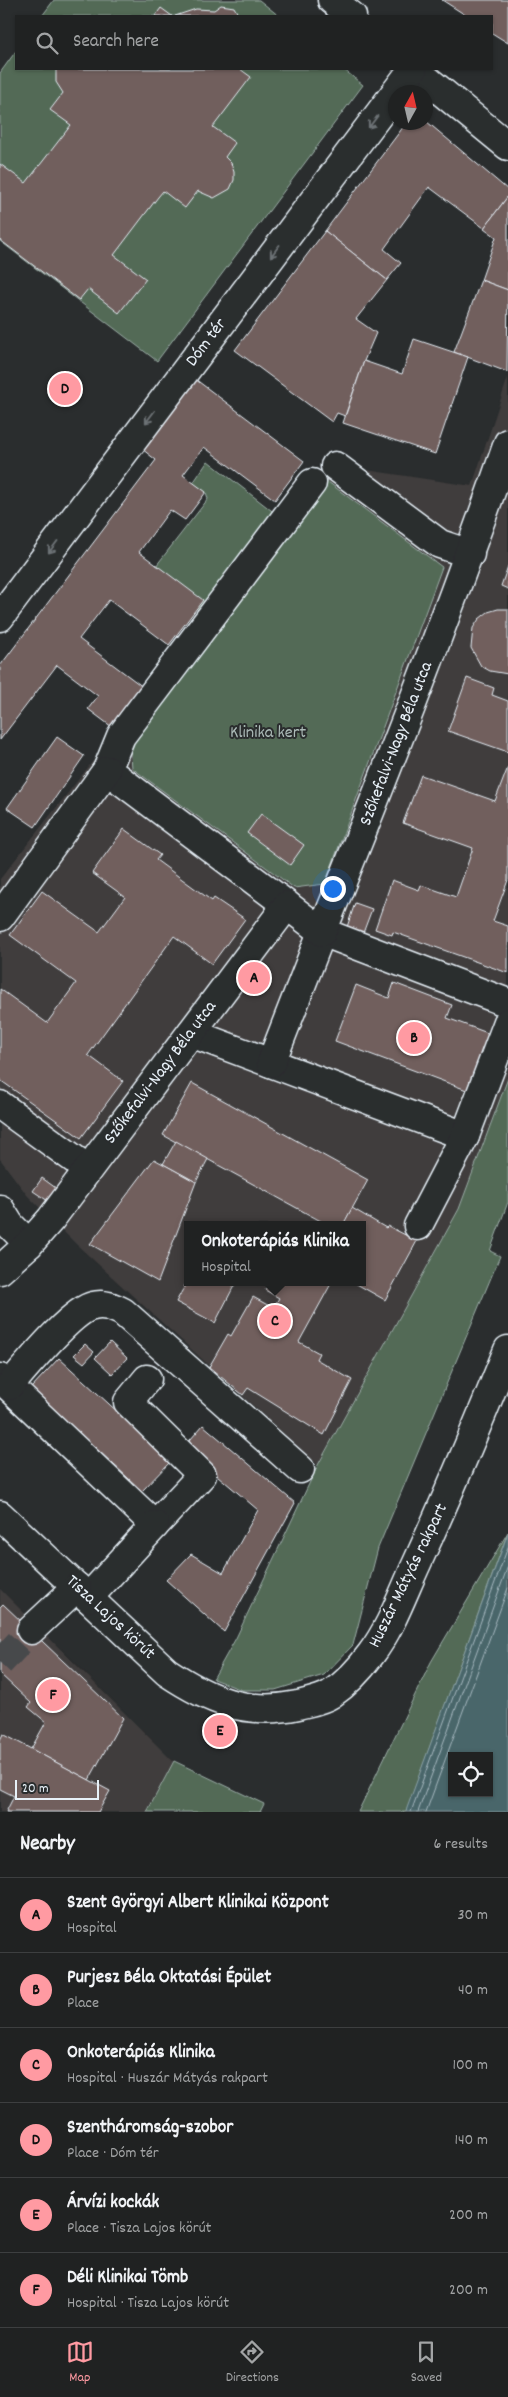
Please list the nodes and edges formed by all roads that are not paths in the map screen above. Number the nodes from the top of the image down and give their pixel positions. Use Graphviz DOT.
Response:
graph roads {
  1 [pos="332,0"];
  2 [pos="351,15"];
  3 [pos="413,70"];
  4 [pos="415,70"];
  5 [pos="508,146"];
  6 [pos="508,443"];
  7 [pos="335,466"];
  8 [pos="312,483"];
  9 [pos="470,554"];
  10 [pos="0,616"];
  11 [pos="107,770"];
  12 [pos="287,906"];
  13 [pos="0,917"];
  14 [pos="322,932"];
  15 [pos="508,1003"];
  16 [pos="508,1022"];
  17 [pos="191,1034"];
  18 [pos="271,1064"];
  19 [pos="0,1105"];
  20 [pos="465,1136"];
  21 [pos="88,1169"];
  22 [pos="0,1209"];
  23 [pos="418,1226"];
  24 [pos="29,1244"];
  25 [pos="0,1270"];
  26 [pos="508,1350"];
  27 [pos="146,1379"];
  28 [pos="4,1382"];
  29 [pos="300,1469"];
  30 [pos="0,1515"];
  31 [pos="155,1525"];
  32 [pos="82,1592"];
  33 [pos="32,1630"];
  34 [pos="231,1704"];
  1 -- 2 [label="street"];
  3 -- 10 [label="street, Dóm tér, one-way"];
  4 -- 5 [label="street"];
  6 -- 9 [label="street, Szőkefalvi-Nagy Béla utca"];
  7 -- 9 [label="street"];
  8 -- 11 [label="street"];
  9 -- 14 [label="street, Szőkefalvi-Nagy Béla utca"];
  11 -- 12 [label="street"];
  11 -- 13 [label="street"];
  12 -- 14 [label="street"];
  12 -- 17 [label="street, Szőkefalvi-Nagy Béla utca"];
  14 -- 15 [label="street"];
  14 -- 18 [label="street, Szőkefalvi-Nagy Béla utca"];
  16 -- 20 [label="street"];
  17 -- 18 [label="street"];
  17 -- 21 [label="street, Szőkefalvi-Nagy Béla utca"];
  18 -- 20 [label="street"];
  19 -- 21 [label="street"];
  20 -- 23 [label="street"];
  21 -- 24 [label="street, Szőkefalvi-Nagy Béla utca"];
  22 -- 24 [label="street"];
  24 -- 25 [label="street, Szőkefalvi-Nagy Béla utca"];
  26 -- 34 [label="street, Huszár Mátyás rakpart"];
  27 -- 31 [label="street"];
  28 -- 29 [label="street"];
  28 -- 31 [label="street"];
  30 -- 32 [label="street, Tisza Lajos körút"];
  31 -- 32 [label="street"];
  32 -- 33 [label="street"];
  32 -- 34 [label="street, Tisza Lajos körút"];
}
